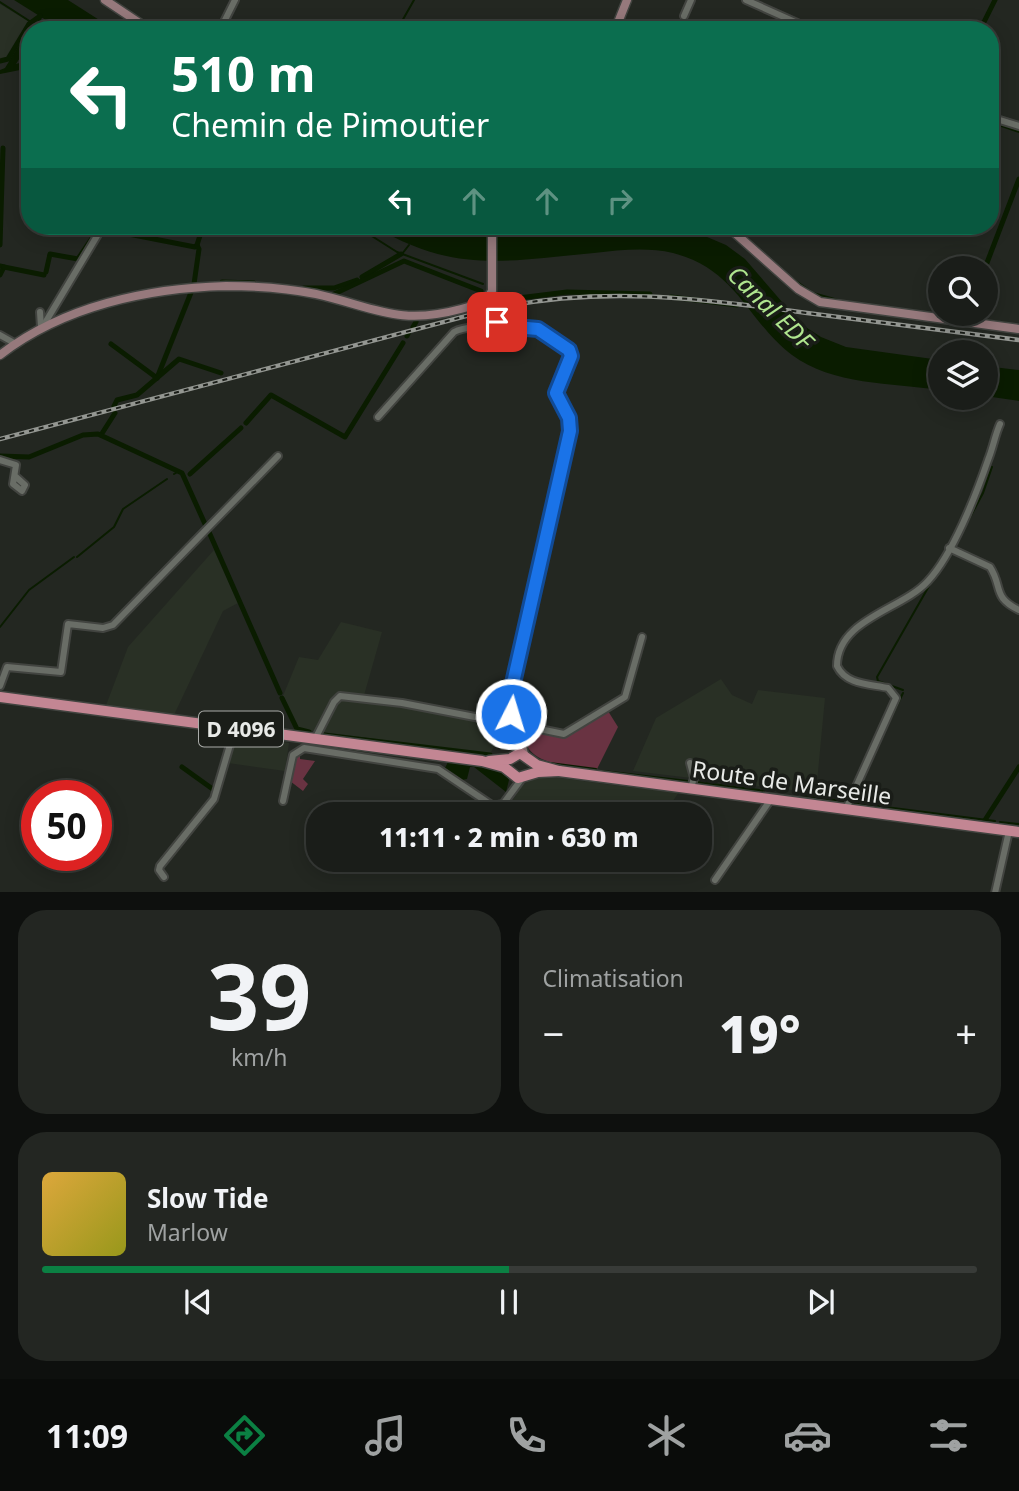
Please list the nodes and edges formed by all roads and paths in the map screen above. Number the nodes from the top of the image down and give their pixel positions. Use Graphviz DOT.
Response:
graph roads {
  1 [pos="105,0"];
  2 [pos="235,0"];
  3 [pos="627,0"];
  4 [pos="691,0"];
  5 [pos="746,0"];
  6 [pos="684,16"];
  7 [pos="136,21"];
  8 [pos="224,21"];
  9 [pos="619,21"];
  10 [pos="793,21"];
  11 [pos="999,120"];
  12 [pos="1019,126"];
  13 [pos="98,235"];
  14 [pos="492,235"];
  15 [pos="737,235"];
  16 [pos="490,285"];
  17 [pos="40,312"];
  18 [pos="497,322"];
  19 [pos="41,329"];
  20 [pos="1019,329"];
  21 [pos="0,335"];
  22 [pos="16,344"];
  23 [pos="0,355"];
  24 [pos="378,417"];
  25 [pos="1000,424"];
  26 [pos="278,456"];
  27 [pos="0,460"];
  28 [pos="22,491"];
  29 [pos="948,548"];
  30 [pos="1019,610"];
  31 [pos="642,637"];
  32 [pos="0,686"];
  33 [pos="0,697"];
  34 [pos="515,724"];
  35 [pos="234,729"];
  36 [pos="315,739"];
  37 [pos="520,757"];
  38 [pos="482,761"];
  39 [pos="690,763"];
  40 [pos="701,768"];
  41 [pos="559,771"];
  42 [pos="510,772"];
  43 [pos="526,776"];
  44 [pos="692,783"];
  45 [pos="771,799"];
  46 [pos="283,801"];
  47 [pos="485,802"];
  48 [pos="505,802"];
  49 [pos="846,809"];
  50 [pos="1014,831"];
  51 [pos="164,877"];
  52 [pos="716,880"];
  53 [pos="995,892"];
  1 -- 7 [label="street"];
  2 -- 8 [label="street"];
  3 -- 9 [label="street"];
  4 -- 6 [label="street"];
  5 -- 10 [label="street"];
  11 -- 12 [label="street"];
  13 -- 19 [label="street"];
  14 -- 16 [label="street"];
  15 -- 20 [label="street"];
  16 -- 18 [label="street"];
  16 -- 19 [label="street"];
  17 -- 19 [label="street"];
  18 -- 24 [label="street"];
  18 -- 34 [label="street"];
  19 -- 22 [label="street"];
  21 -- 22 [label="street"];
  22 -- 23 [label="street"];
  25 -- 29 [label="street"];
  26 -- 32 [label="street"];
  27 -- 28 [label="street"];
  29 -- 30 [label="street"];
  29 -- 49 [label="street"];
  31 -- 34 [label="street"];
  33 -- 35 [label="main road, Route de Marseille / D 4096"];
  34 -- 36 [label="street"];
  34 -- 37 [label="street"];
  35 -- 36 [label="main road, Route de Marseille / D 4096"];
  35 -- 51 [label="street"];
  36 -- 38 [label="main road, Route de Marseille / D 4096"];
  37 -- 38 [label="main road, Route de Marseille / D 4096"];
  37 -- 41 [label="main road, Route de Marseille / D 4096"];
  37 -- 42 [label="main road"];
  37 -- 43 [label="main road"];
  38 -- 42 [label="main road, Route de Marseille / D 4096"];
  39 -- 44 [label="street"];
  40 -- 44 [label="street"];
  41 -- 43 [label="main road, Route de Marseille / D 4096"];
  41 -- 44 [label="main road, Route de Marseille / D 4096"];
  42 -- 43 [label="main road, Route de Marseille"];
  42 -- 48 [label="street"];
  43 -- 48 [label="street"];
  44 -- 45 [label="main road, Route de Marseille / D 4096"];
  45 -- 49 [label="main road, Route de Marseille / D 4096"];
  45 -- 52 [label="street"];
  46 -- 47 [label="street"];
  49 -- 50 [label="main road, Route de Marseille / D 4096"];
  50 -- 53 [label="street"];
}
